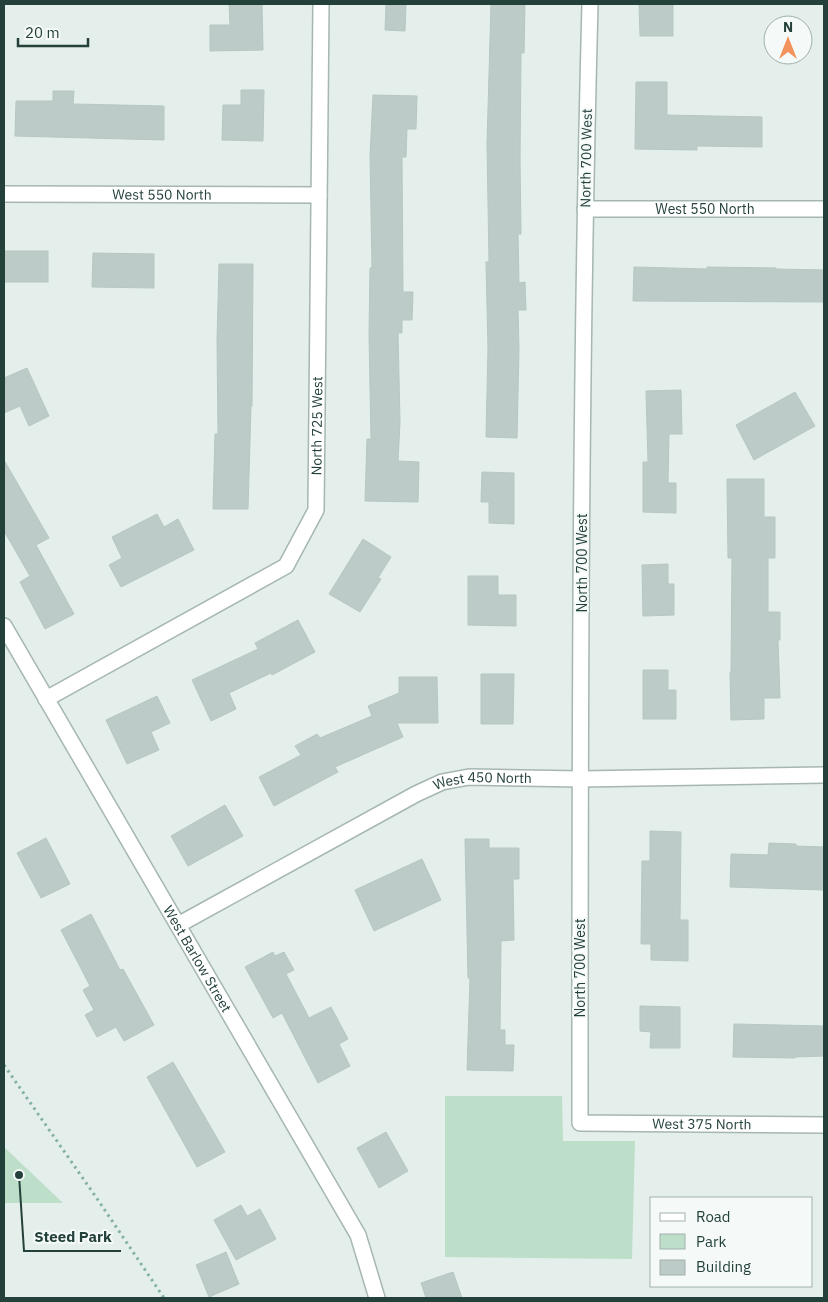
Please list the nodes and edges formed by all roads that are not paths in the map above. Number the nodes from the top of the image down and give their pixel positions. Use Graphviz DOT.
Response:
graph roads {
  1 [pos="321,4"];
  2 [pos="590,4"];
  3 [pos="4,194"];
  4 [pos="319,195"];
  5 [pos="585,209"];
  6 [pos="824,209"];
  7 [pos="4,626"];
  8 [pos="46,699"];
  9 [pos="824,776"];
  10 [pos="580,779"];
  11 [pos="178,925"];
  12 [pos="580,1123"];
  13 [pos="824,1125"];
  14 [pos="377,1298"];
  1 -- 4 [label="street, North 725 West"];
  2 -- 5 [label="street, North 700 West"];
  3 -- 4 [label="street, West 550 North"];
  4 -- 8 [label="street, North 725 West"];
  5 -- 6 [label="street, West 550 North"];
  5 -- 10 [label="street, North 700 West"];
  7 -- 8 [label="street, West Barlow Street"];
  8 -- 11 [label="street, West Barlow Street"];
  9 -- 10 [label="street, West 450 North"];
  10 -- 11 [label="street, West 450 North"];
  10 -- 12 [label="street, North 700 West"];
  11 -- 14 [label="street, West Barlow Street"];
  12 -- 13 [label="street, West 375 North"];
}
